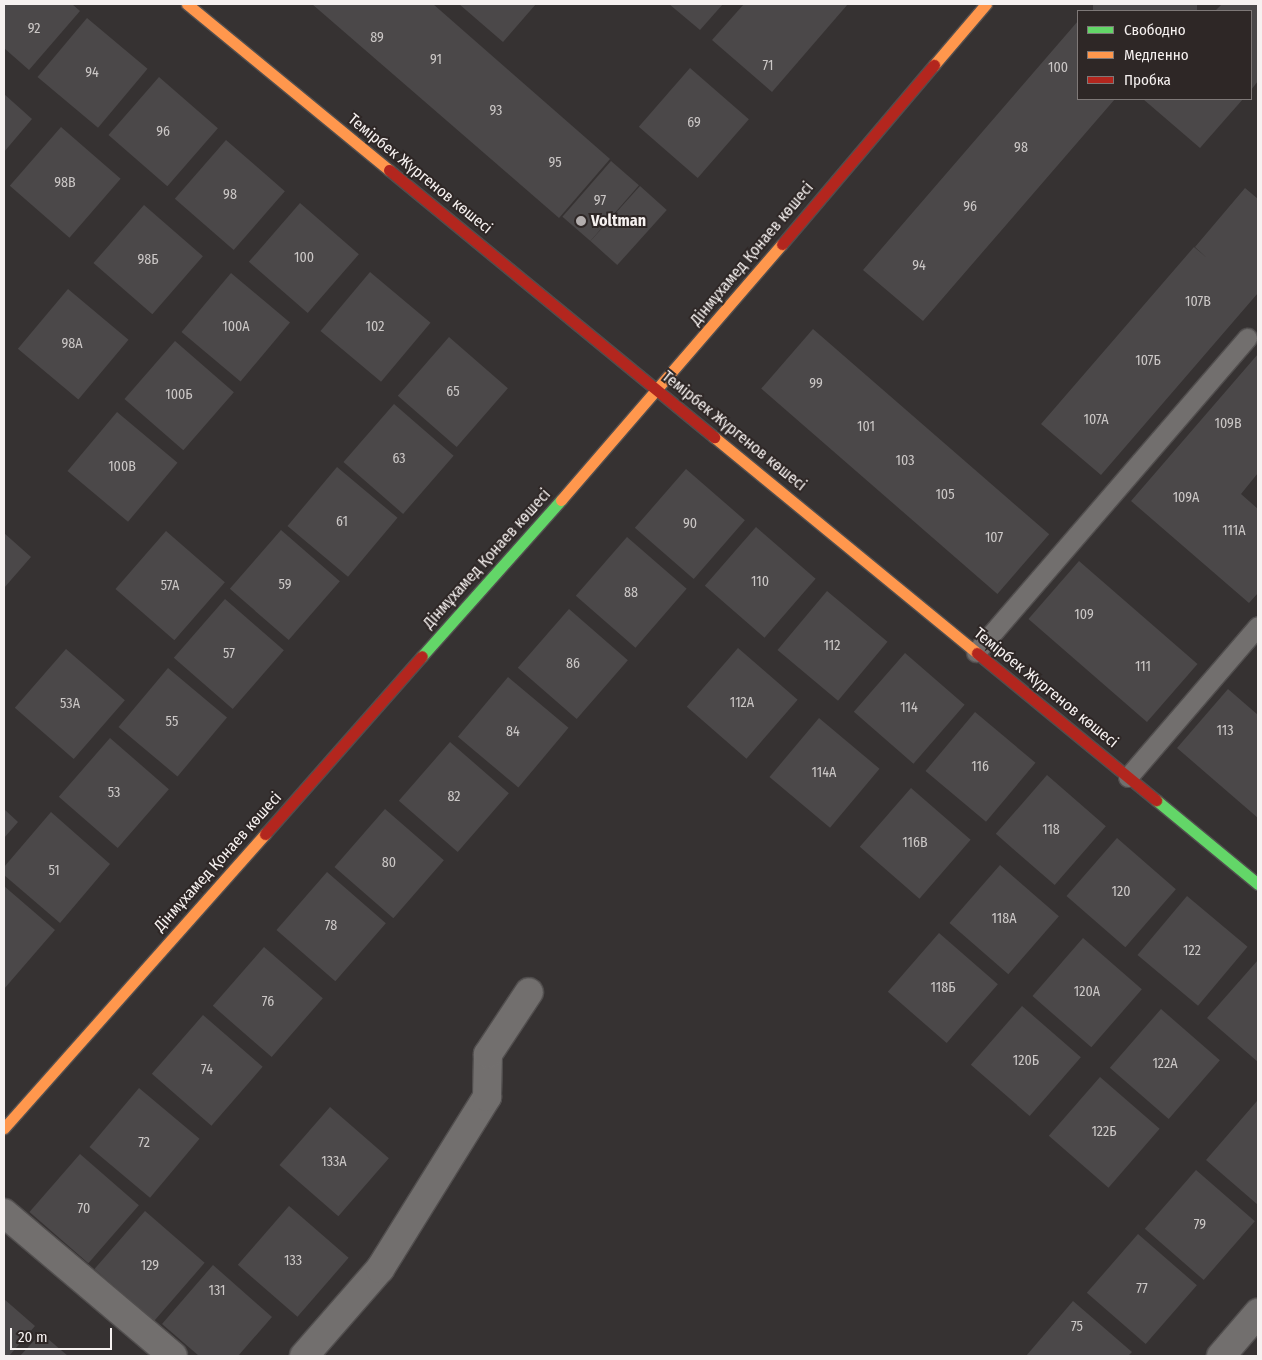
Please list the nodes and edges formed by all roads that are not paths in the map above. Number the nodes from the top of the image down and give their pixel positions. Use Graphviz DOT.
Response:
graph roads {
  1 [pos="188,4"];
  2 [pos="978,7"];
  3 [pos="1247,338"];
  4 [pos="658,390"];
  5 [pos="1258,626"];
  6 [pos="976,652"];
  7 [pos="1128,777"];
  8 [pos="1258,884"];
  9 [pos="529,992"];
  10 [pos="4,1128"];
  11 [pos="4,1213"];
  12 [pos="1258,1313"];
  13 [pos="173,1356"];
  14 [pos="304,1356"];
  15 [pos="1222,1356"];
  1 -- 4 [label="street, Темірбек Жүргенов көшесі"];
  2 -- 4 [label="street, Дінмұхамед Қонаев көшесі"];
  3 -- 6 [label="lane"];
  4 -- 6 [label="street, Темірбек Жүргенов көшесі"];
  4 -- 10 [label="street, Дінмұхамед Қонаев көшесі"];
  5 -- 7 [label="lane"];
  6 -- 7 [label="street, Темірбек Жүргенов көшесі"];
  7 -- 8 [label="street, Темірбек Жүргенов көшесі"];
  9 -- 14 [label="street"];
  11 -- 13 [label="street"];
  12 -- 15 [label="street"];
}
